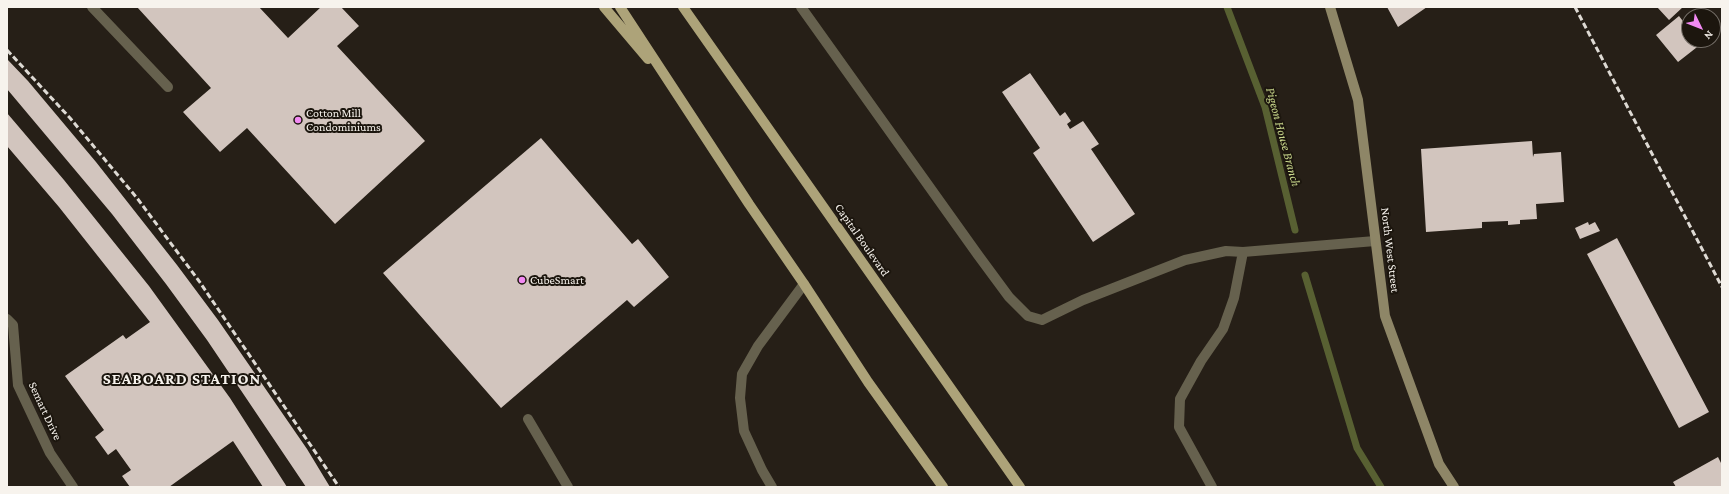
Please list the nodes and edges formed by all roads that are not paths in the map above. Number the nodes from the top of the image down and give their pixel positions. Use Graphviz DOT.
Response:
graph roads {
  1 [pos="92,7"];
  2 [pos="604,7"];
  3 [pos="620,7"];
  4 [pos="683,7"];
  5 [pos="801,7"];
  6 [pos="1330,7"];
  7 [pos="168,87"];
  8 [pos="695,122"];
  9 [pos="1375,241"];
  10 [pos="1243,252"];
  11 [pos="804,284"];
  12 [pos="7,319"];
  13 [pos="528,419"];
  14 [pos="942,486"];
  15 [pos="73,487"];
  16 [pos="568,487"];
  17 [pos="772,487"];
  18 [pos="1020,487"];
  19 [pos="1212,487"];
  20 [pos="1454,487"];
  1 -- 7 [label="street"];
  2 -- 8 [label="main road"];
  3 -- 8 [label="main road"];
  4 -- 18 [label="main road, Capital Boulevard"];
  5 -- 10 [label="street"];
  6 -- 9 [label="street, North West Street"];
  8 -- 11 [label="main road"];
  9 -- 10 [label="street"];
  9 -- 20 [label="street, North West Street"];
  10 -- 19 [label="street"];
  11 -- 14 [label="main road"];
  11 -- 17 [label="street"];
  12 -- 15 [label="street, Semart Drive"];
  13 -- 16 [label="street"];
}
